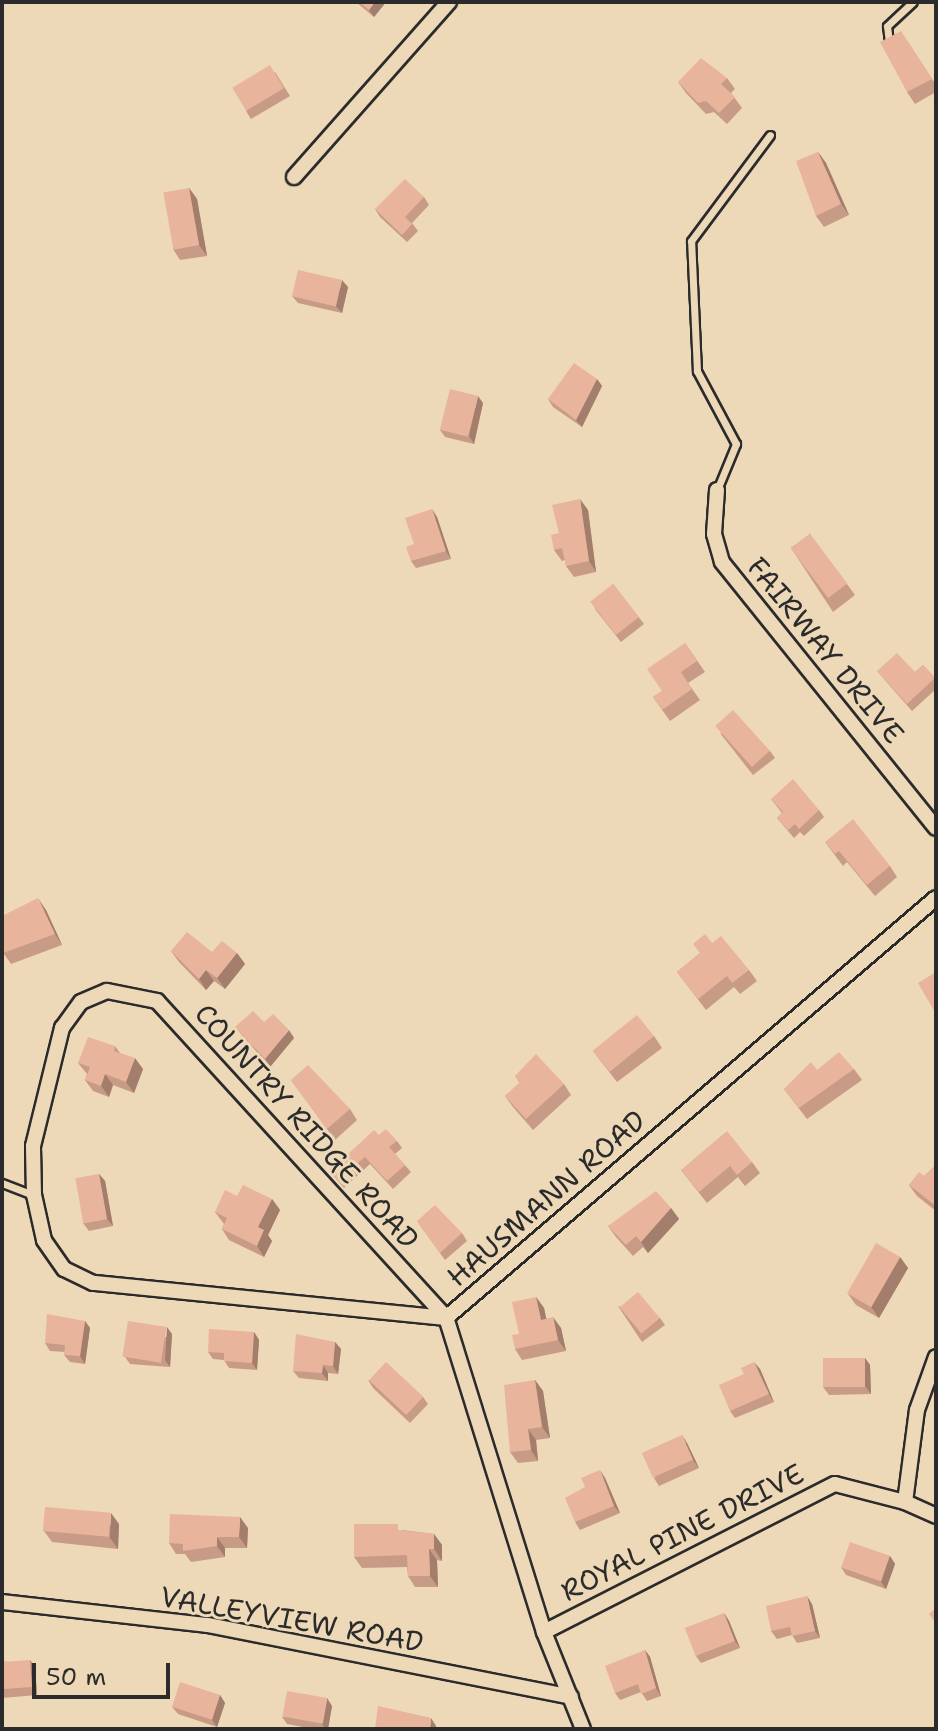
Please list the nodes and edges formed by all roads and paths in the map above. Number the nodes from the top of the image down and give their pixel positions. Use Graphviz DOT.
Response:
graph roads {
  1 [pos="449,2"];
  2 [pos="913,2"];
  3 [pos="889,42"];
  4 [pos="770,135"];
  5 [pos="294,177"];
  6 [pos="717,490"];
  7 [pos="936,828"];
  8 [pos="936,898"];
  9 [pos="2,1183"];
  10 [pos="34,1195"];
  11 [pos="446,1318"];
  12 [pos="936,1357"];
  13 [pos="905,1502"];
  14 [pos="936,1516"];
  15 [pos="2,1602"];
  16 [pos="544,1632"];
  17 [pos="571,1697"];
  18 [pos="583,1729"];
  1 -- 5 [label="street"];
  2 -- 3 [label="lane"];
  4 -- 6 [label="lane"];
  6 -- 7 [label="street, FAIRWAY DRIVE"];
  8 -- 11 [label="street, HAUSMANN ROAD"];
  9 -- 10 [label="lane"];
  10 -- 11 [label="street, COUNTRY RIDGE ROAD"];
  10 -- 11 [label="street, COUNTRY RIDGE ROAD"];
  11 -- 16 [label="street, HAUSMANN ROAD"];
  12 -- 13 [label="street"];
  13 -- 14 [label="street, ROYAL PINE DRIVE"];
  13 -- 16 [label="street, ROYAL PINE DRIVE"];
  15 -- 17 [label="street, VALLEYVIEW ROAD"];
  16 -- 17 [label="street, HAUSMANN ROAD"];
  17 -- 18 [label="street, HAUSMANN ROAD"];
}
